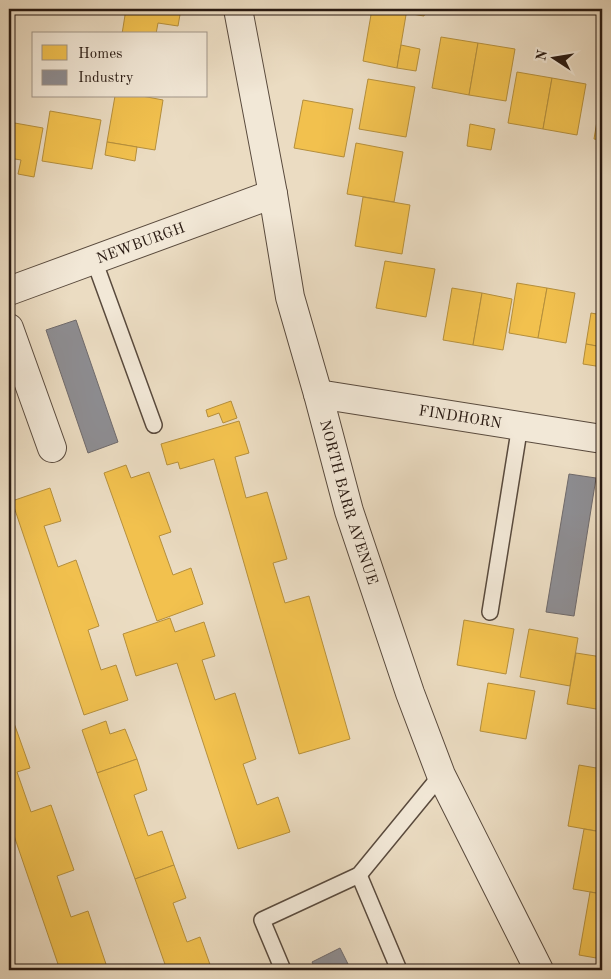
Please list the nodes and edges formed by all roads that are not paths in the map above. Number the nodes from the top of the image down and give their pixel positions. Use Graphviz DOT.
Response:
graph roads {
  1 [pos="238,9"];
  2 [pos="273,194"];
  3 [pos="94,260"];
  4 [pos="9,291"];
  5 [pos="9,328"];
  6 [pos="318,394"];
  7 [pos="154,425"];
  8 [pos="520,425"];
  9 [pos="602,439"];
  10 [pos="52,448"];
  11 [pos="490,612"];
  12 [pos="441,775"];
  13 [pos="359,875"];
  14 [pos="283,970"];
  15 [pos="399,970"];
  16 [pos="539,970"];
  1 -- 2 [label="street, NORTH BARR AVENUE"];
  2 -- 3 [label="street, NEWBURGH"];
  2 -- 6 [label="street, NORTH BARR AVENUE"];
  3 -- 4 [label="street, NEWBURGH"];
  3 -- 7 [label="lane"];
  5 -- 10 [label="street"];
  6 -- 8 [label="street, FINDHORN"];
  6 -- 12 [label="street, NORTH BARR AVENUE"];
  8 -- 9 [label="street, FINDHORN"];
  8 -- 11 [label="lane"];
  12 -- 13 [label="lane"];
  12 -- 16 [label="street, NORTH BARR AVENUE"];
  13 -- 14 [label="lane"];
  13 -- 15 [label="lane"];
}
